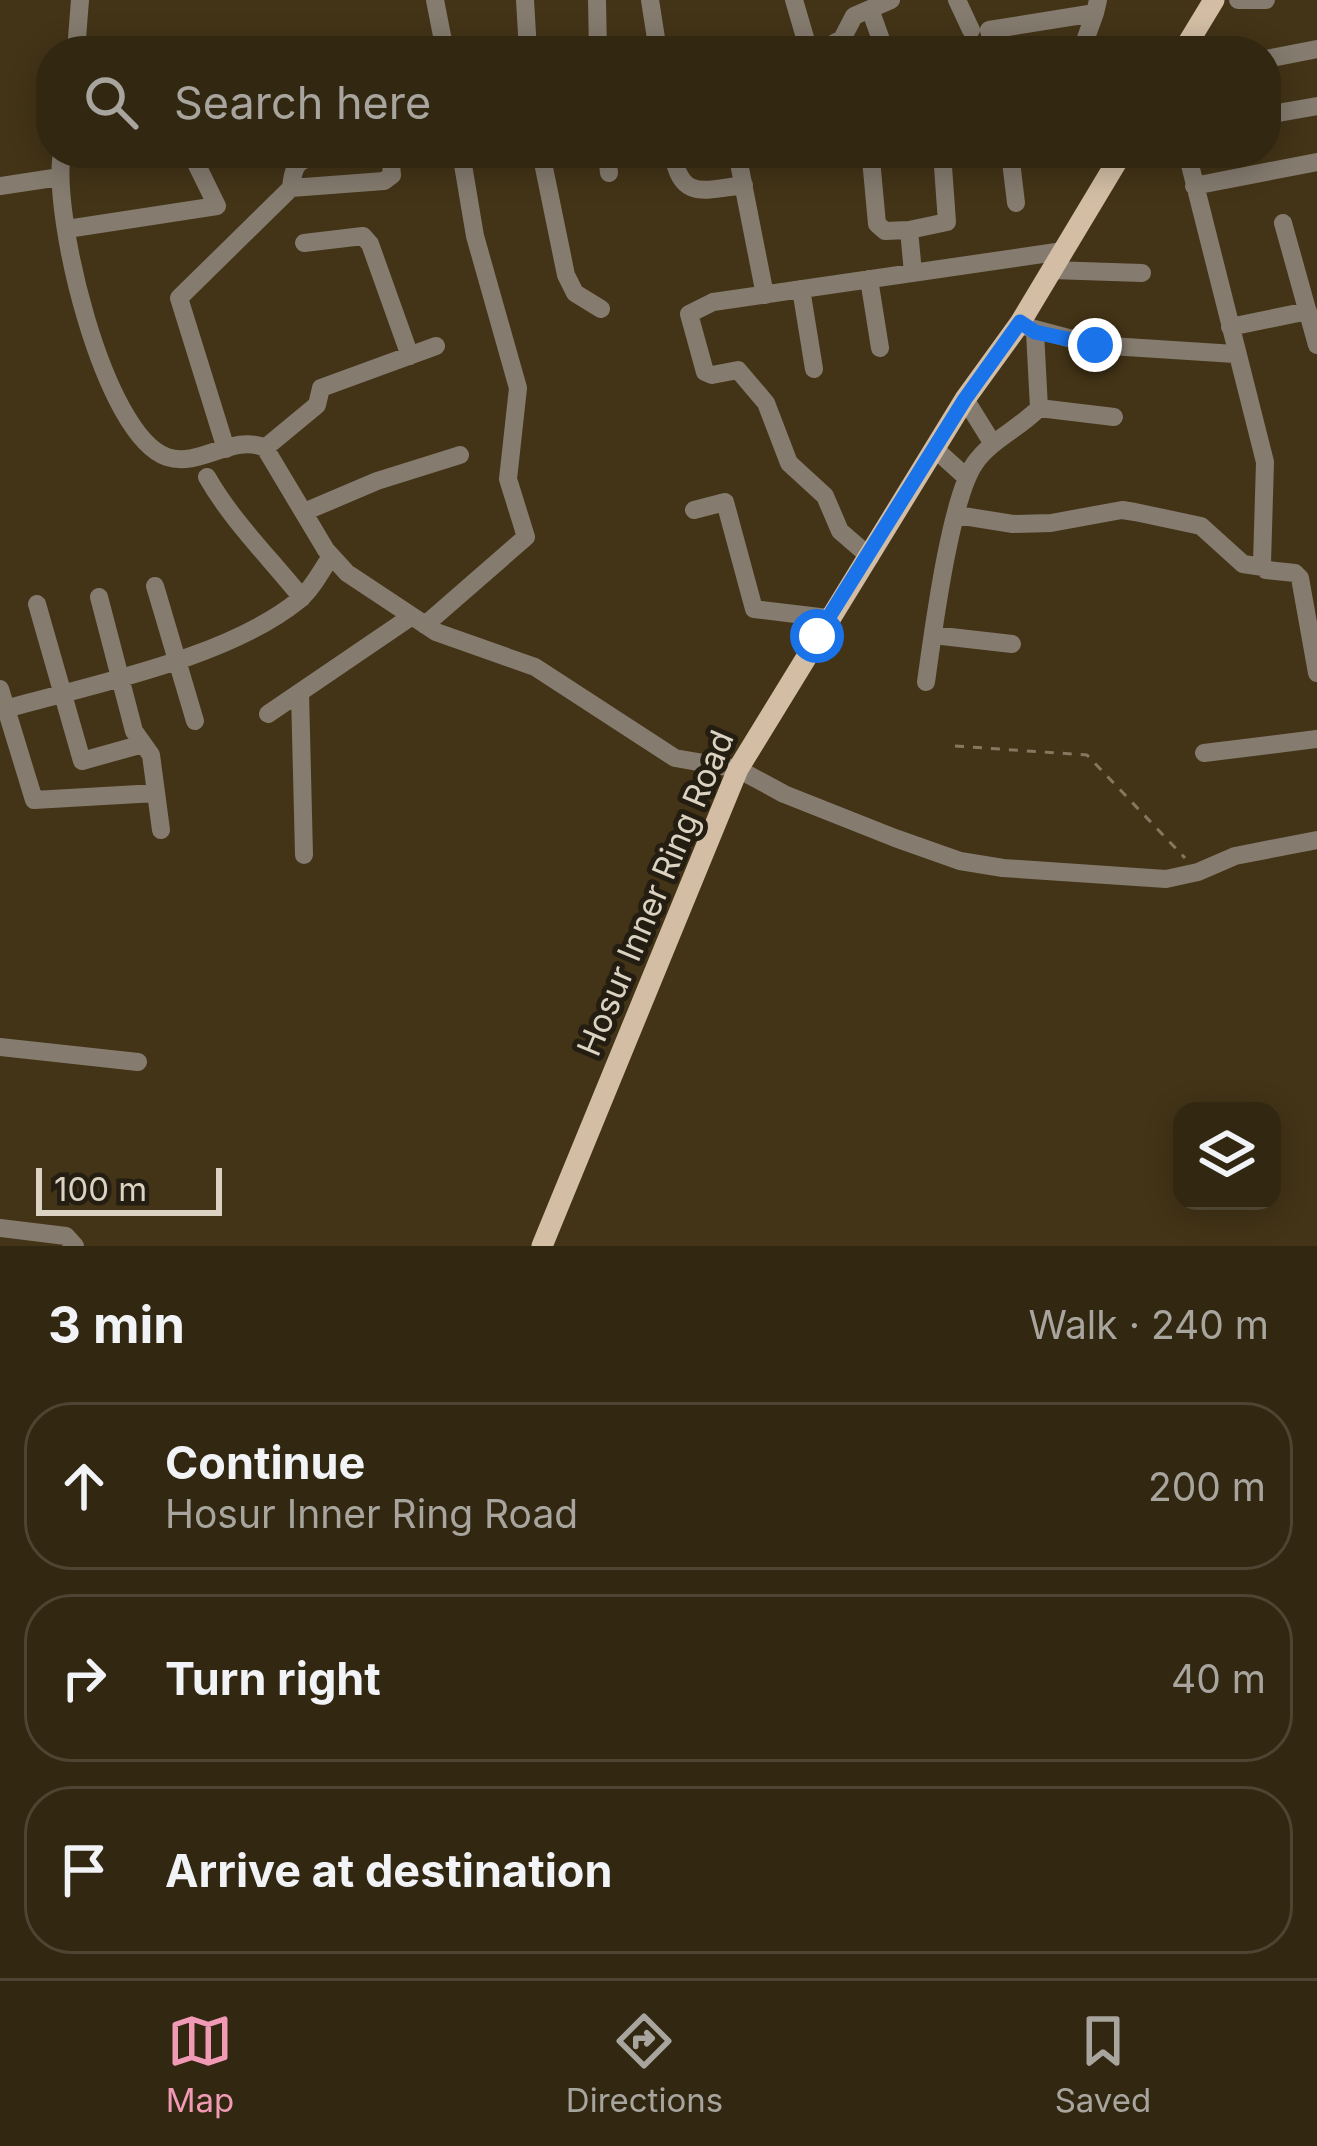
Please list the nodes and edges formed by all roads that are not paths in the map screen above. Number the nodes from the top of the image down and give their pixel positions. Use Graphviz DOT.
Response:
graph roads {
  1 [pos="80,0"];
  2 [pos="435,0"];
  3 [pos="525,0"];
  4 [pos="597,0"];
  5 [pos="650,0"];
  6 [pos="794,0"];
  7 [pos="957,0"];
  8 [pos="1214,0"];
  9 [pos="1238,0"];
  10 [pos="1266,0"];
  11 [pos="884,2"];
  12 [pos="1097,6"];
  13 [pos="971,30"];
  14 [pos="77,36"];
  15 [pos="442,36"];
  16 [pos="527,36"];
  17 [pos="598,36"];
  18 [pos="655,36"];
  19 [pos="805,36"];
  20 [pos="844,36"];
  21 [pos="885,36"];
  22 [pos="990,36"];
  23 [pos="1087,36"];
  24 [pos="1195,36"];
  25 [pos="1317,49"];
  26 [pos="1281,56"];
  27 [pos="1317,106"];
  28 [pos="1281,113"];
  29 [pos="1317,162"];
  30 [pos="60,168"];
  31 [pos="199,168"];
  32 [pos="295,168"];
  33 [pos="391,168"];
  34 [pos="464,168"];
  35 [pos="544,168"];
  36 [pos="675,168"];
  37 [pos="740,168"];
  38 [pos="873,168"];
  39 [pos="943,168"];
  40 [pos="1012,168"];
  41 [pos="1113,168"];
  42 [pos="1190,168"];
  43 [pos="59,177"];
  44 [pos="744,185"];
  45 [pos="0,187"];
  46 [pos="1194,187"];
  47 [pos="291,188"];
  48 [pos="1016,202"];
  49 [pos="1283,224"];
  50 [pos="67,229"];
  51 [pos="909,230"];
  52 [pos="304,243"];
  53 [pos="1057,260"];
  54 [pos="913,273"];
  55 [pos="1142,273"];
  56 [pos="869,279"];
  57 [pos="801,289"];
  58 [pos="765,295"];
  59 [pos="601,309"];
  60 [pos="1307,311"];
  61 [pos="1028,327"];
  62 [pos="1231,327"];
  63 [pos="1317,345"];
  64 [pos="436,346"];
  65 [pos="880,348"];
  66 [pos="1235,354"];
  67 [pos="410,356"];
  68 [pos="814,369"];
  69 [pos="965,399"];
  70 [pos="1039,408"];
  71 [pos="1114,417"];
  72 [pos="993,444"];
  73 [pos="265,448"];
  74 [pos="226,449"];
  75 [pos="935,449"];
  76 [pos="460,455"];
  77 [pos="207,477"];
  78 [pos="966,477"];
  79 [pos="694,510"];
  80 [pos="304,512"];
  81 [pos="957,515"];
  82 [pos="332,556"];
  83 [pos="870,556"];
  84 [pos="1263,567"];
  85 [pos="1308,579"];
  86 [pos="154,586"];
  87 [pos="99,597"];
  88 [pos="302,598"];
  89 [pos="37,604"];
  90 [pos="828,618"];
  91 [pos="419,621"];
  92 [pos="933,634"];
  93 [pos="1012,644"];
  94 [pos="177,661"];
  95 [pos="1317,673"];
  96 [pos="120,677"];
  97 [pos="926,682"];
  98 [pos="0,689"];
  99 [pos="300,692"];
  100 [pos="64,693"];
  101 [pos="6,710"];
  102 [pos="268,714"];
  103 [pos="195,722"];
  104 [pos="1317,739"];
  105 [pos="143,745"];
  106 [pos="1204,753"];
  107 [pos="82,761"];
  108 [pos="738,769"];
  109 [pos="156,793"];
  110 [pos="80,798"];
  111 [pos="161,830"];
  112 [pos="1317,840"];
  113 [pos="304,855"];
  114 [pos="0,1047"];
  115 [pos="138,1062"];
  116 [pos="0,1228"];
  117 [pos="75,1246"];
  118 [pos="542,1246"];
  1 -- 14 [label="street"];
  2 -- 15 [label="street"];
  3 -- 16 [label="street"];
  4 -- 17 [label="street"];
  5 -- 18 [label="street"];
  6 -- 19 [label="street"];
  7 -- 13 [label="street"];
  8 -- 24 [label="main road"];
  9 -- 10 [label="street"];
  11 -- 20 [label="street"];
  11 -- 21 [label="street"];
  12 -- 22 [label="street"];
  12 -- 23 [label="street"];
  25 -- 26 [label="street"];
  27 -- 28 [label="street"];
  29 -- 46 [label="street"];
  30 -- 43 [label="street"];
  31 -- 50 [label="street"];
  32 -- 47 [label="street"];
  33 -- 47 [label="street"];
  34 -- 91 [label="street"];
  35 -- 59 [label="street"];
  36 -- 44 [label="street"];
  37 -- 44 [label="street"];
  38 -- 51 [label="street"];
  39 -- 51 [label="street"];
  40 -- 48 [label="street"];
  41 -- 53 [label="main road, Hosur Inner Ring Road"];
  42 -- 46 [label="street"];
  43 -- 45 [label="street"];
  43 -- 50 [label="street"];
  44 -- 58 [label="street"];
  46 -- 62 [label="street"];
  47 -- 74 [label="street"];
  49 -- 60 [label="street"];
  50 -- 74 [label="street"];
  51 -- 54 [label="street"];
  52 -- 67 [label="street"];
  53 -- 54 [label="street"];
  53 -- 55 [label="street"];
  53 -- 61 [label="main road, Hosur Inner Ring Road"];
  54 -- 56 [label="street"];
  56 -- 57 [label="street"];
  56 -- 65 [label="street"];
  57 -- 58 [label="street"];
  57 -- 68 [label="street"];
  58 -- 83 [label="street"];
  60 -- 62 [label="street"];
  60 -- 63 [label="street"];
  61 -- 66 [label="street"];
  61 -- 69 [label="main road, Hosur Inner Ring Road"];
  61 -- 70 [label="street"];
  62 -- 66 [label="street"];
  64 -- 67 [label="street"];
  66 -- 84 [label="street"];
  67 -- 73 [label="street"];
  69 -- 72 [label="street"];
  69 -- 75 [label="main road, Hosur Inner Ring Road"];
  70 -- 71 [label="street"];
  70 -- 72 [label="street"];
  72 -- 78 [label="street"];
  73 -- 74 [label="street"];
  73 -- 80 [label="street"];
  75 -- 78 [label="street"];
  75 -- 83 [label="main road, Hosur Inner Ring Road"];
  76 -- 80 [label="street"];
  77 -- 88 [label="street"];
  78 -- 81 [label="street"];
  79 -- 90 [label="street"];
  80 -- 82 [label="street"];
  81 -- 84 [label="street"];
  81 -- 92 [label="street"];
  82 -- 88 [label="street"];
  82 -- 91 [label="street"];
  83 -- 90 [label="main road, Hosur Inner Ring Road"];
  84 -- 85 [label="street"];
  85 -- 95 [label="street"];
  86 -- 94 [label="street"];
  87 -- 96 [label="street"];
  88 -- 94 [label="street"];
  89 -- 100 [label="street"];
  90 -- 108 [label="main road, Hosur Inner Ring Road"];
  91 -- 99 [label="street"];
  91 -- 108 [label="street"];
  92 -- 93 [label="street"];
  92 -- 97 [label="street"];
  94 -- 96 [label="street"];
  94 -- 103 [label="street"];
  96 -- 100 [label="street"];
  96 -- 105 [label="street"];
  98 -- 101 [label="street"];
  99 -- 102 [label="street"];
  99 -- 113 [label="street"];
  100 -- 101 [label="street"];
  100 -- 107 [label="street"];
  101 -- 110 [label="street"];
  104 -- 106 [label="street"];
  105 -- 107 [label="street"];
  105 -- 109 [label="street"];
  107 -- 110 [label="street"];
  108 -- 112 [label="street"];
  108 -- 118 [label="main road, Hosur Inner Ring Road"];
  109 -- 110 [label="street"];
  109 -- 111 [label="street"];
  114 -- 115 [label="street"];
  116 -- 117 [label="street"];
}
